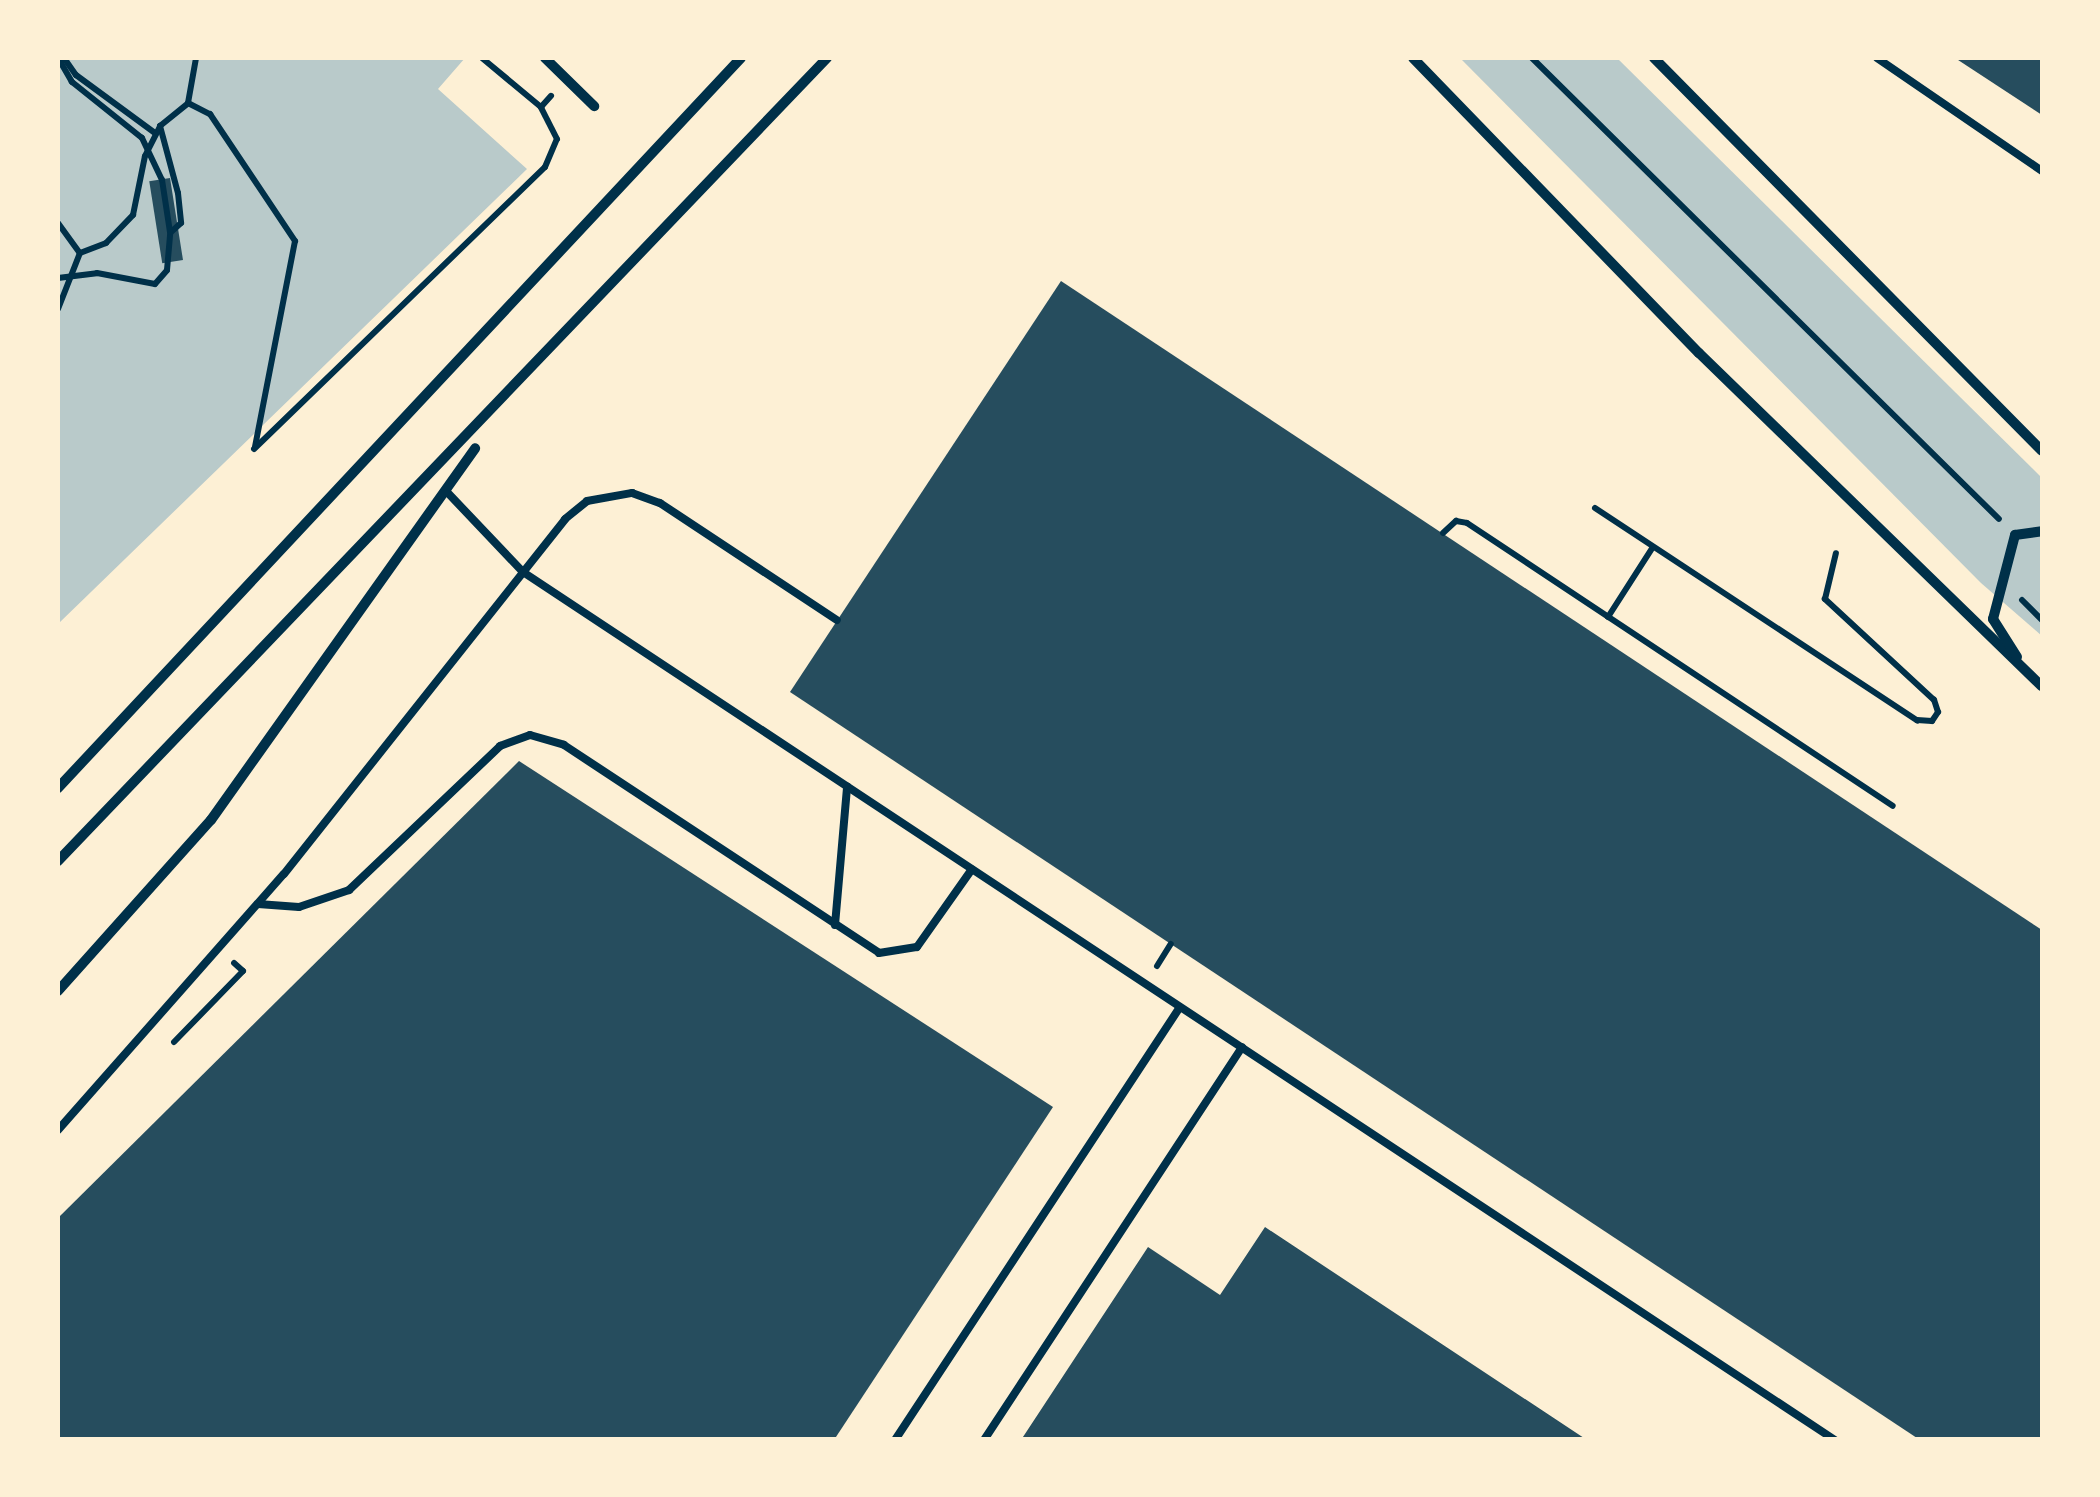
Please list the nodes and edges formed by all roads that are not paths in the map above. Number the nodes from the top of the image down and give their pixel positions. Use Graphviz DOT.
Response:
graph roads {
  1 [pos="545,58"];
  2 [pos="741,58"];
  3 [pos="827,58"];
  4 [pos="1412,58"];
  5 [pos="1654,58"];
  6 [pos="1877,58"];
  7 [pos="594,106"];
  8 [pos="2042,170"];
  9 [pos="476,448"];
  10 [pos="2042,452"];
  11 [pos="447,492"];
  12 [pos="2042,531"];
  13 [pos="523,572"];
  14 [pos="837,620"];
  15 [pos="2025,671"];
  16 [pos="2042,686"];
  17 [pos="848,786"];
  18 [pos="58,788"];
  19 [pos="58,861"];
  20 [pos="972,869"];
  21 [pos="258,904"];
  22 [pos="836,925"];
  23 [pos="58,991"];
  24 [pos="1180,1007"];
  25 [pos="1242,1047"];
  26 [pos="58,1130"];
  27 [pos="895,1440"];
  28 [pos="984,1440"];
  29 [pos="1835,1440"];
  1 -- 7 [label="street"];
  2 -- 18 [label="street"];
  3 -- 19 [label="street"];
  4 -- 15 [label="street"];
  5 -- 10 [label="street"];
  6 -- 8 [label="lane"];
  9 -- 11 [label="street"];
  11 -- 13 [label="lane"];
  11 -- 23 [label="street"];
  12 -- 15 [label="street"];
  13 -- 14 [label="lane"];
  13 -- 17 [label="lane"];
  13 -- 21 [label="lane"];
  15 -- 16 [label="street"];
  17 -- 20 [label="lane"];
  17 -- 22 [label="lane"];
  20 -- 22 [label="lane"];
  20 -- 24 [label="lane"];
  21 -- 22 [label="lane"];
  21 -- 26 [label="lane"];
  24 -- 25 [label="lane"];
  24 -- 27 [label="lane"];
  25 -- 28 [label="lane"];
  25 -- 29 [label="lane"];
}
